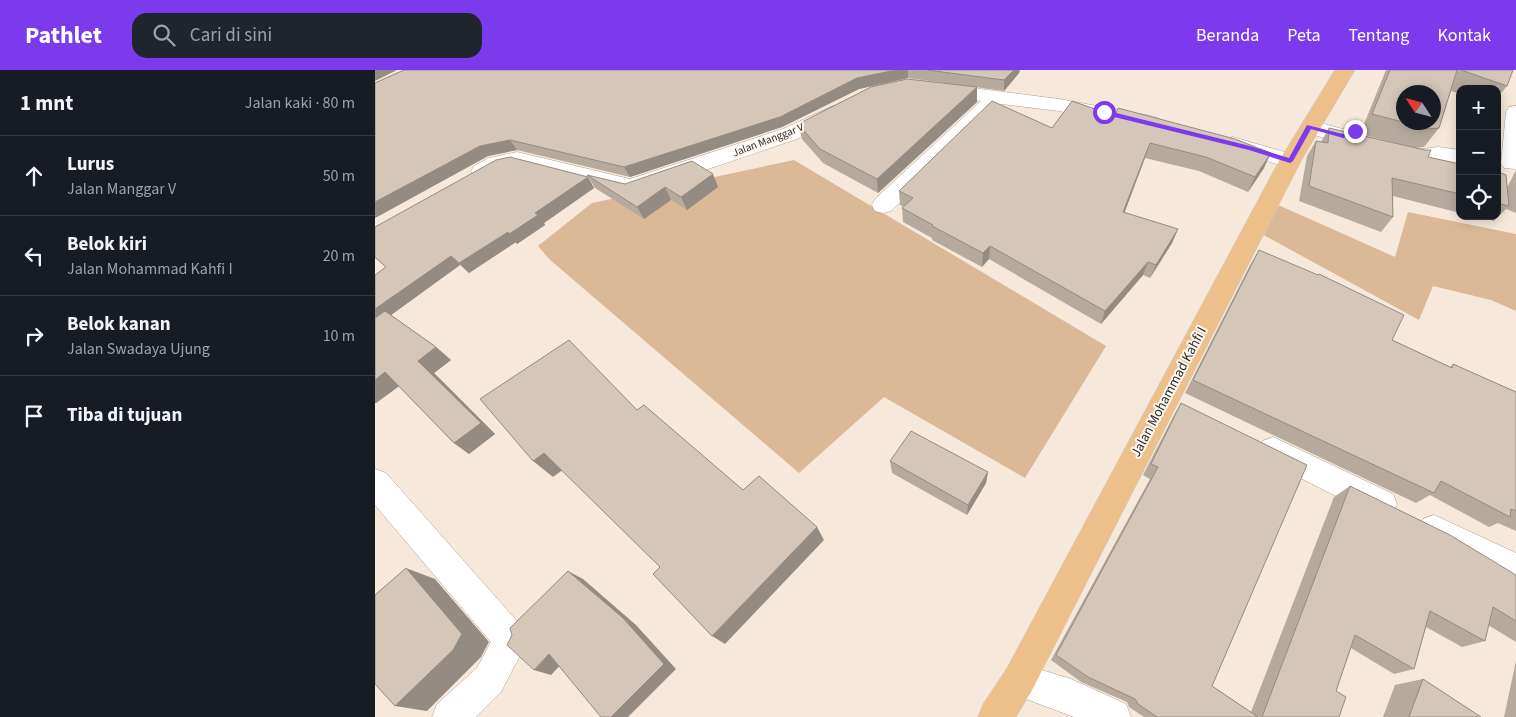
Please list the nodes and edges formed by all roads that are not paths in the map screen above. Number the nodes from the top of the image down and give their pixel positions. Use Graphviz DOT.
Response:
graph roads {
  1 [pos="1345,70"];
  2 [pos="918,88"];
  3 [pos="997,96"];
  4 [pos="849,104"];
  5 [pos="1516,112"];
  6 [pos="1309,127"];
  7 [pos="1173,128"];
  8 [pos="1211,138"];
  9 [pos="1456,156"];
  10 [pos="1290,161"];
  11 [pos="1508,163"];
  12 [pos="463,182"];
  13 [pos="883,205"];
  14 [pos="1166,398"];
  15 [pos="1192,411"];
  16 [pos="1245,437"];
  17 [pos="375,483"];
  18 [pos="1516,570"];
  19 [pos="1019,680"];
  20 [pos="450,717"];
  21 [pos="997,717"];
  22 [pos="1113,717"];
  1 -- 6 [label="main road, Jalan Mohammad Kahfi I"];
  2 -- 3 [label="street"];
  3 -- 7 [label="street"];
  3 -- 13 [label="street"];
  4 -- 12 [label="street, Jalan Manggar V"];
  5 -- 11 [label="street"];
  6 -- 9 [label="street"];
  6 -- 10 [label="main road, Jalan Mohammad Kahfi I"];
  8 -- 10 [label="street"];
  10 -- 14 [label="main road, Jalan Mohammad Kahfi I"];
  14 -- 15 [label="street"];
  14 -- 19 [label="main road, Jalan Mohammad Kahfi I"];
  16 -- 18 [label="street"];
  17 -- 20 [label="street"];
  19 -- 21 [label="main road, Jalan Mohammad Kahfi I"];
  19 -- 22 [label="street"];
}
